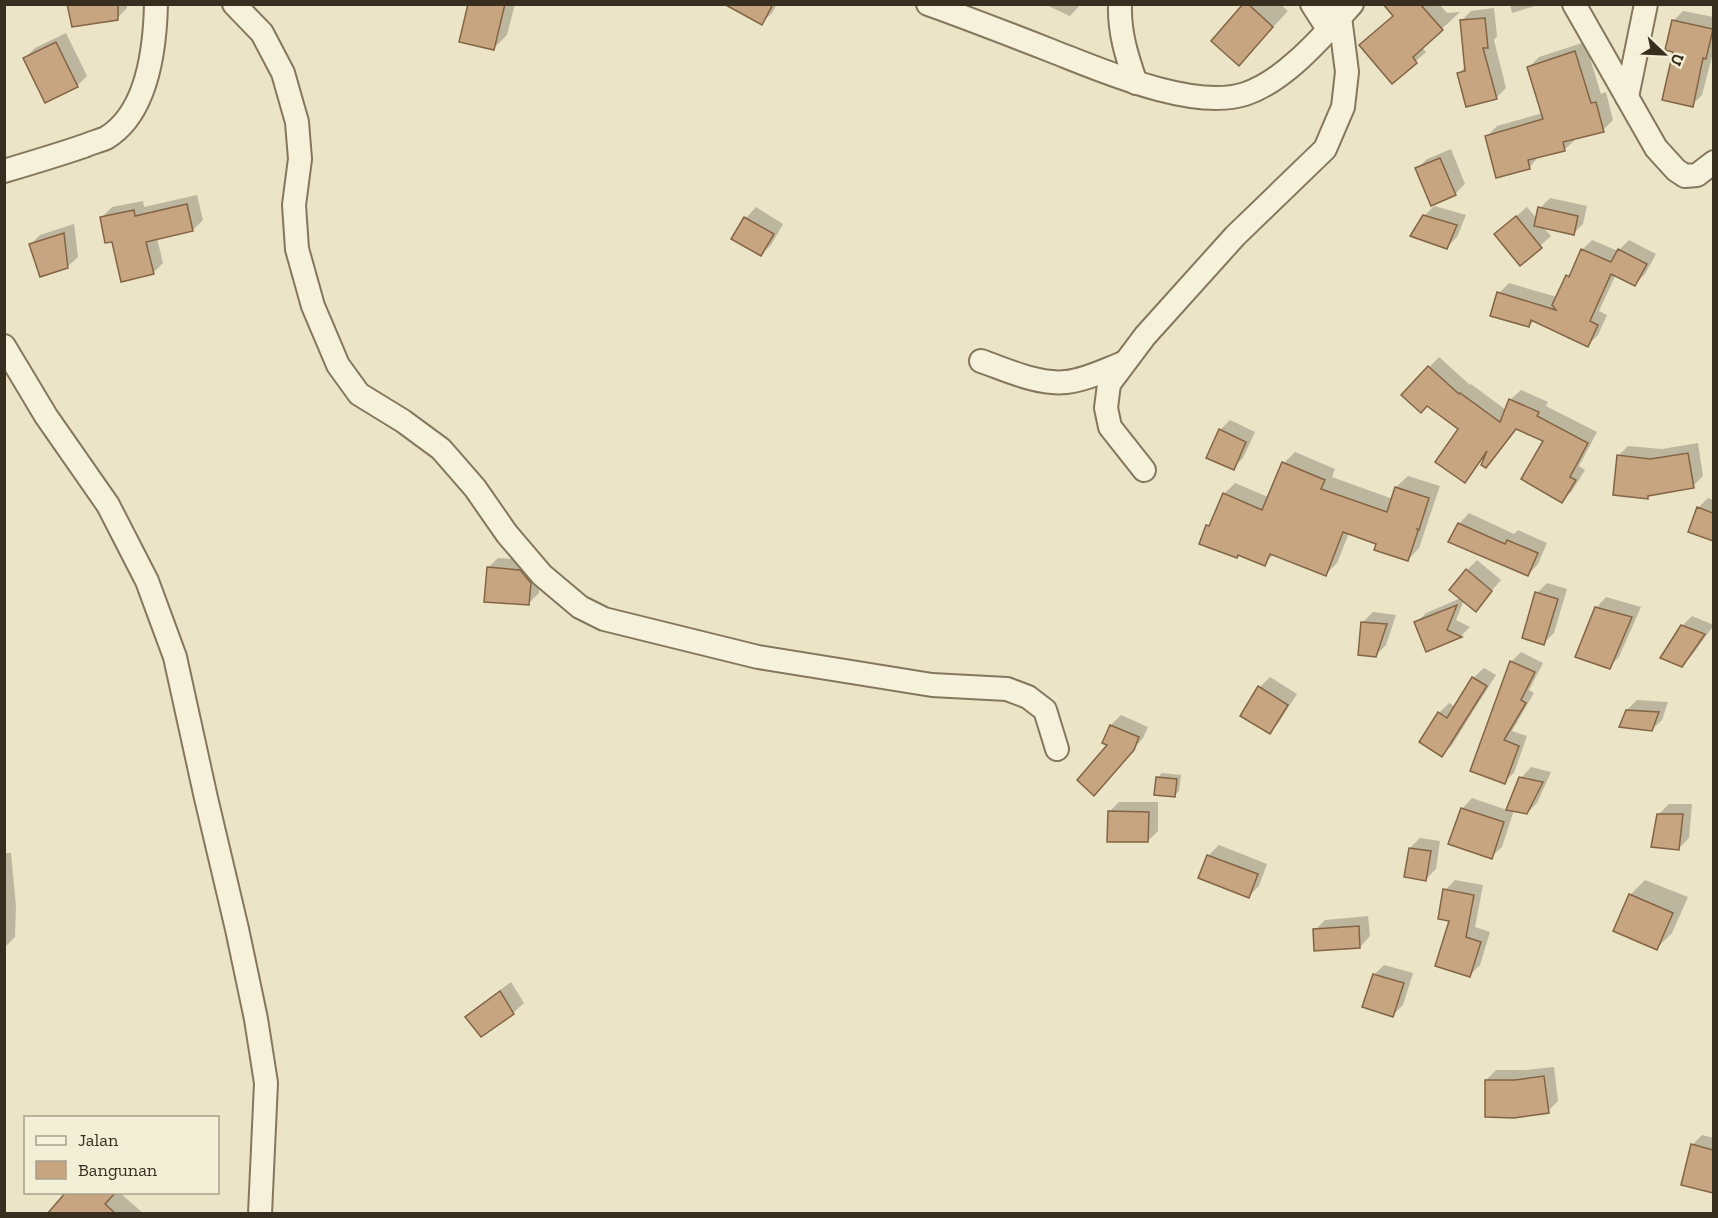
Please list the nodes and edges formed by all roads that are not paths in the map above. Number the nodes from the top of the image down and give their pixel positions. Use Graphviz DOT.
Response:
graph roads {
  1 [pos="156,4"];
  2 [pos="234,4"];
  3 [pos="928,4"];
  4 [pos="1120,4"];
  5 [pos="1312,4"];
  6 [pos="1574,4"];
  7 [pos="1646,4"];
  8 [pos="1339,18"];
  9 [pos="1136,83"];
  10 [pos="1627,97"];
  11 [pos="1713,162"];
  12 [pos="4,171"];
  13 [pos="4,346"];
  14 [pos="981,361"];
  15 [pos="1123,363"];
  16 [pos="1144,470"];
  17 [pos="1057,749"];
  18 [pos="260,1214"];
  1 -- 12 [label="street"];
  2 -- 17 [label="street"];
  3 -- 9 [label="street"];
  4 -- 9 [label="street"];
  5 -- 8 [label="street"];
  6 -- 10 [label="street"];
  7 -- 10 [label="street"];
  8 -- 9 [label="street"];
  8 -- 15 [label="street"];
  10 -- 11 [label="street"];
  13 -- 18 [label="street"];
  14 -- 15 [label="street"];
  15 -- 16 [label="street"];
}
